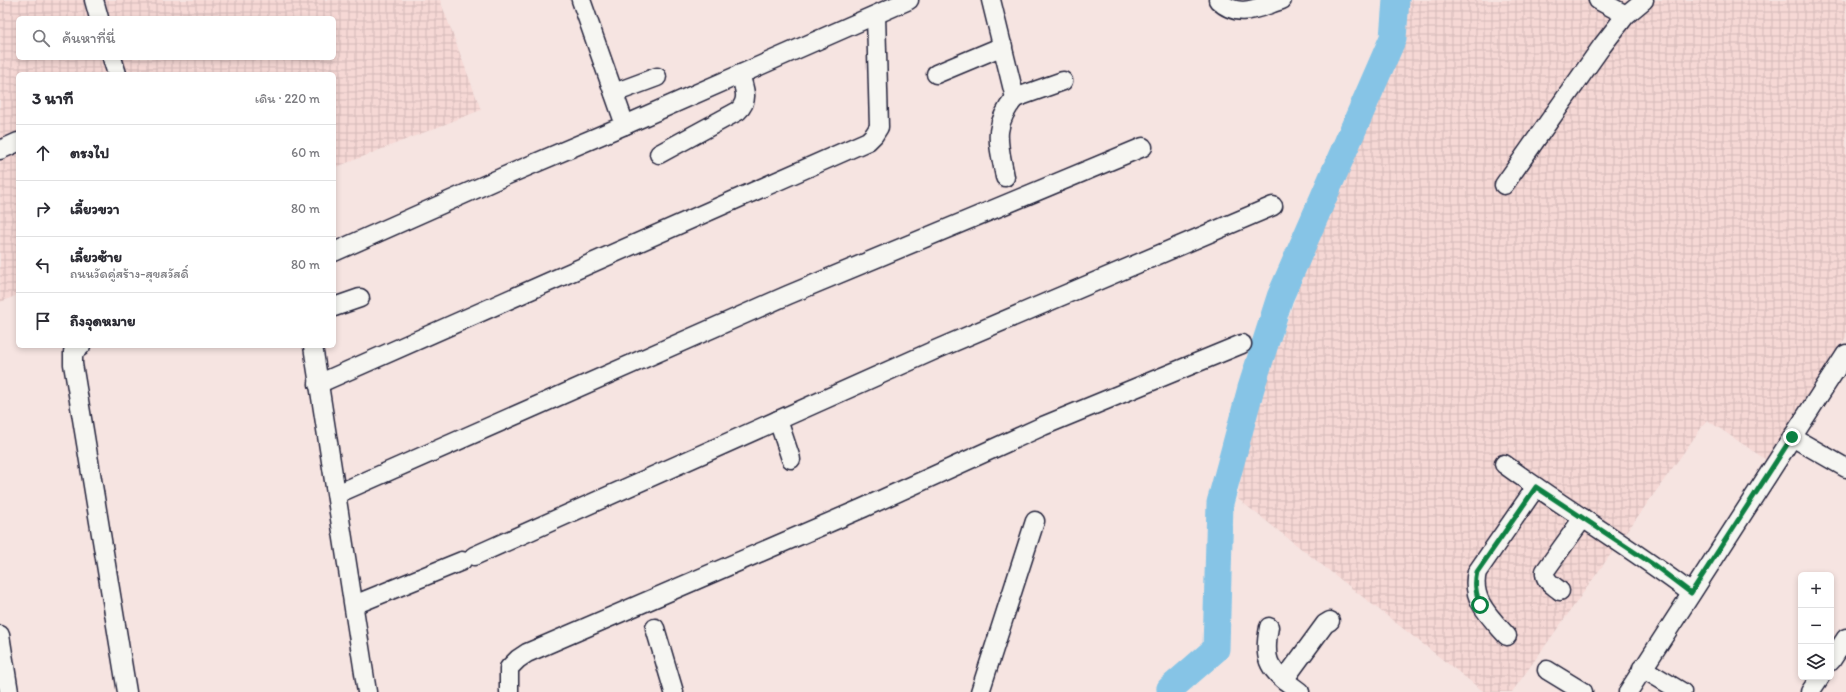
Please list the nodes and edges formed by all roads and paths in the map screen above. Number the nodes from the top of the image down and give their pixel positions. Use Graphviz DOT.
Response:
graph roads {
  1 [pos="94,0"];
  2 [pos="581,0"];
  3 [pos="909,0"];
  4 [pos="991,0"];
  5 [pos="1218,0"];
  6 [pos="1282,0"];
  7 [pos="1598,0"];
  8 [pos="1644,0"];
  9 [pos="876,15"];
  10 [pos="1626,15"];
  11 [pos="98,16"];
  12 [pos="1003,46"];
  13 [pos="113,60"];
  14 [pos="116,72"];
  15 [pos="740,74"];
  16 [pos="936,74"];
  17 [pos="657,78"];
  18 [pos="1063,81"];
  19 [pos="614,93"];
  20 [pos="1015,98"];
  21 [pos="625,125"];
  22 [pos="16,143"];
  23 [pos="1143,147"];
  24 [pos="0,150"];
  25 [pos="659,154"];
  26 [pos="1005,177"];
  27 [pos="1504,185"];
  28 [pos="1273,206"];
  29 [pos="336,251"];
  30 [pos="360,298"];
  31 [pos="336,306"];
  32 [pos="1242,344"];
  33 [pos="78,348"];
  34 [pos="313,348"];
  35 [pos="1846,354"];
  36 [pos="318,384"];
  37 [pos="778,420"];
  38 [pos="1792,437"];
  39 [pos="791,459"];
  40 [pos="1504,464"];
  41 [pos="1846,468"];
  42 [pos="1536,487"];
  43 [pos="337,494"];
  44 [pos="1583,518"];
  45 [pos="1035,521"];
  46 [pos="1560,591"];
  47 [pos="1691,593"];
  48 [pos="354,605"];
  49 [pos="1330,621"];
  50 [pos="1269,627"];
  51 [pos="655,628"];
  52 [pos="0,635"];
  53 [pos="1507,636"];
  54 [pos="1846,638"];
  55 [pos="1834,656"];
  56 [pos="1642,668"];
  57 [pos="1547,670"];
  58 [pos="1284,680"];
  59 [pos="1818,680"];
  60 [pos="9,692"];
  61 [pos="127,692"];
  62 [pos="367,692"];
  63 [pos="509,692"];
  64 [pos="674,692"];
  65 [pos="980,692"];
  66 [pos="1300,692"];
  67 [pos="1583,692"];
  68 [pos="1628,692"];
  69 [pos="1682,692"];
  70 [pos="1810,692"];
  1 -- 11 [label="street"];
  2 -- 19 [label="street"];
  3 -- 9 [label="street"];
  4 -- 12 [label="street"];
  5 -- 6 [label="street"];
  7 -- 10 [label="street"];
  8 -- 10 [label="street"];
  9 -- 15 [label="street"];
  9 -- 36 [label="street"];
  10 -- 27 [label="street"];
  12 -- 16 [label="street"];
  12 -- 20 [label="street"];
  13 -- 14 [label="street"];
  15 -- 21 [label="street"];
  15 -- 25 [label="street"];
  17 -- 19 [label="street"];
  18 -- 20 [label="street"];
  19 -- 21 [label="street"];
  20 -- 26 [label="street"];
  21 -- 29 [label="street"];
  22 -- 24 [label="street"];
  23 -- 43 [label="street"];
  28 -- 37 [label="street"];
  30 -- 31 [label="street"];
  32 -- 63 [label="street"];
  33 -- 61 [label="street"];
  34 -- 36 [label="street"];
  35 -- 38 [label="street"];
  36 -- 43 [label="street"];
  37 -- 39 [label="street"];
  37 -- 48 [label="street"];
  38 -- 41 [label="street"];
  38 -- 47 [label="street"];
  40 -- 42 [label="street"];
  42 -- 44 [label="street"];
  42 -- 53 [label="street"];
  43 -- 48 [label="street"];
  44 -- 46 [label="street"];
  44 -- 47 [label="street"];
  45 -- 65 [label="street"];
  47 -- 56 [label="street"];
  48 -- 62 [label="street"];
  49 -- 58 [label="street"];
  50 -- 58 [label="street"];
  51 -- 64 [label="street"];
  52 -- 60 [label="street"];
  54 -- 55 [label="street"];
  56 -- 68 [label="street"];
  56 -- 69 [label="street"];
  57 -- 67 [label="street"];
  58 -- 66 [label="street"];
  59 -- 70 [label="street"];
}
